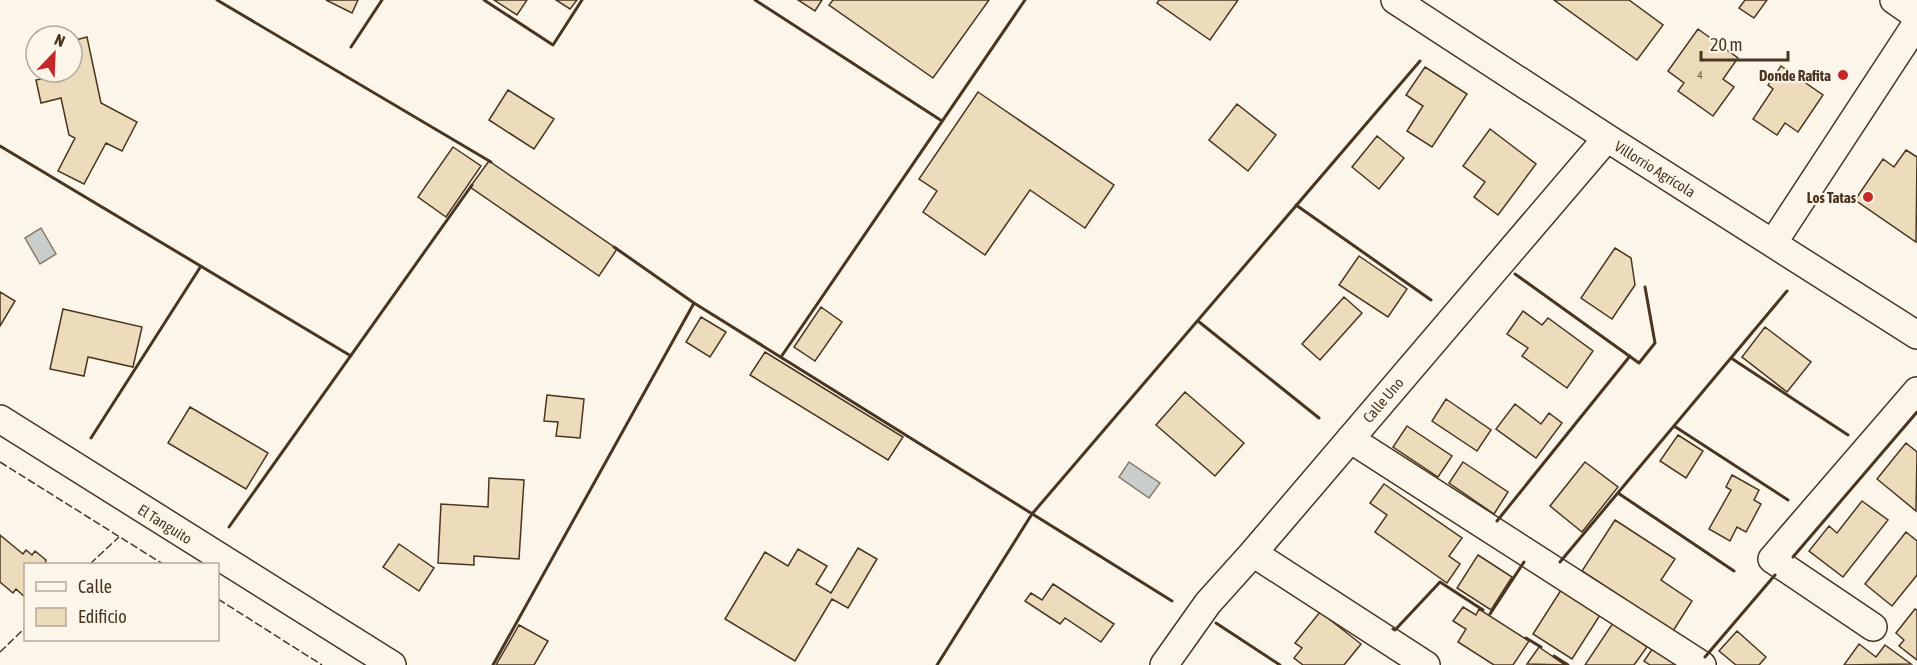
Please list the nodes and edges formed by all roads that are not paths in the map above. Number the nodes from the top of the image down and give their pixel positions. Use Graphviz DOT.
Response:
graph roads {
  1 [pos="1395,0"];
  2 [pos="1894,0"];
  3 [pos="1917,16"];
  4 [pos="1917,22"];
  5 [pos="1607,138"];
  6 [pos="1773,243"];
  7 [pos="1917,335"];
  8 [pos="1917,391"];
  9 [pos="0,419"];
  10 [pos="1350,439"];
  11 [pos="1253,553"];
  12 [pos="1873,627"];
  13 [pos="392,665"];
  14 [pos="1164,665"];
  15 [pos="1426,665"];
  16 [pos="1702,665"];
  1 -- 5 [label="street, Villorrio Agrícola"];
  2 -- 3 [label="street"];
  4 -- 6 [label="street"];
  5 -- 6 [label="street, Villorrio Agrícola"];
  5 -- 10 [label="street, Calle Uno"];
  6 -- 7 [label="street, Villorrio Agrícola"];
  8 -- 12 [label="street"];
  9 -- 13 [label="street, El Tanguito"];
  10 -- 11 [label="street, Calle Uno"];
  10 -- 16 [label="street"];
  11 -- 14 [label="street, Calle Uno"];
  11 -- 15 [label="street"];
}
